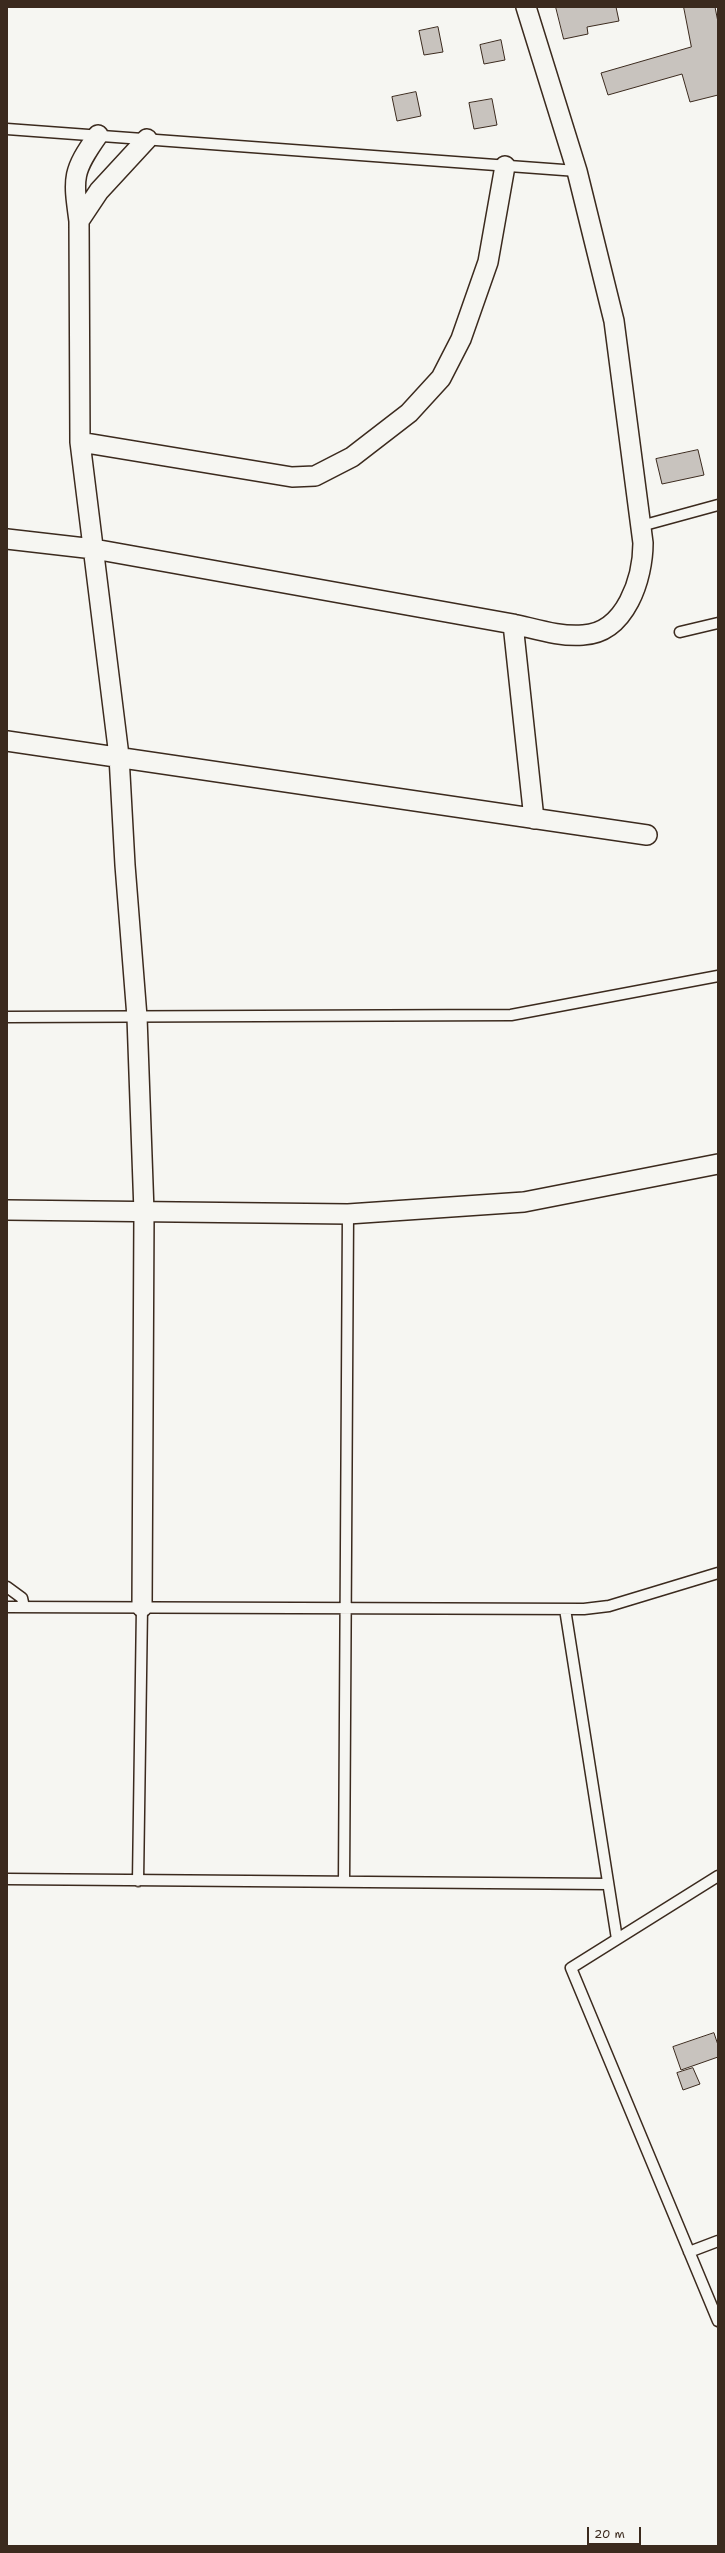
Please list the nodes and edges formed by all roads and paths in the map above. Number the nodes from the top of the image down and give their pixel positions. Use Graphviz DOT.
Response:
graph roads {
  1 [pos="526,7"];
  2 [pos="7,129"];
  3 [pos="98,135"];
  4 [pos="147,139"];
  5 [pos="505,166"];
  6 [pos="577,171"];
  7 [pos="79,221"];
  8 [pos="80,442"];
  9 [pos="718,505"];
  10 [pos="641,526"];
  11 [pos="7,539"];
  12 [pos="94,550"];
  13 [pos="718,623"];
  14 [pos="514,624"];
  15 [pos="680,632"];
  16 [pos="7,741"];
  17 [pos="119,756"];
  18 [pos="534,819"];
  19 [pos="647,835"];
  20 [pos="718,976"];
  21 [pos="7,1017"];
  22 [pos="137,1017"];
  23 [pos="718,1164"];
  24 [pos="7,1210"];
  25 [pos="144,1212"];
  26 [pos="348,1214"];
  27 [pos="718,1574"];
  28 [pos="7,1587"];
  29 [pos="7,1607"];
  30 [pos="24,1607"];
  31 [pos="142,1607"];
  32 [pos="346,1608"];
  33 [pos="565,1609"];
  34 [pos="718,1876"];
  35 [pos="7,1880"];
  36 [pos="138,1881"];
  37 [pos="344,1882"];
  38 [pos="608,1884"];
  39 [pos="617,1939"];
  40 [pos="718,2241"];
  41 [pos="689,2252"];
  42 [pos="718,2321"];
  1 -- 6 [label="street"];
  2 -- 3 [label="lane"];
  3 -- 4 [label="lane"];
  3 -- 7 [label="street"];
  4 -- 5 [label="lane"];
  4 -- 7 [label="street"];
  5 -- 6 [label="lane"];
  5 -- 8 [label="street"];
  6 -- 10 [label="street"];
  7 -- 8 [label="street"];
  8 -- 12 [label="street"];
  9 -- 10 [label="lane"];
  10 -- 14 [label="street"];
  11 -- 12 [label="street"];
  12 -- 14 [label="street"];
  12 -- 17 [label="street"];
  13 -- 15 [label="lane"];
  14 -- 18 [label="street"];
  16 -- 17 [label="street"];
  17 -- 18 [label="street"];
  17 -- 22 [label="street"];
  18 -- 19 [label="street"];
  20 -- 22 [label="lane"];
  21 -- 22 [label="lane"];
  22 -- 25 [label="street"];
  23 -- 26 [label="street"];
  24 -- 25 [label="street"];
  25 -- 26 [label="street"];
  25 -- 31 [label="street"];
  26 -- 32 [label="lane"];
  27 -- 33 [label="lane"];
  28 -- 30 [label="lane"];
  29 -- 30 [label="lane"];
  30 -- 31 [label="lane"];
  31 -- 32 [label="lane"];
  31 -- 36 [label="lane"];
  32 -- 33 [label="lane"];
  32 -- 37 [label="lane"];
  33 -- 38 [label="lane"];
  34 -- 39 [label="lane"];
  35 -- 36 [label="lane"];
  36 -- 37 [label="lane"];
  37 -- 38 [label="lane"];
  38 -- 39 [label="lane"];
  39 -- 41 [label="lane"];
  40 -- 41 [label="lane"];
  41 -- 42 [label="lane"];
}
